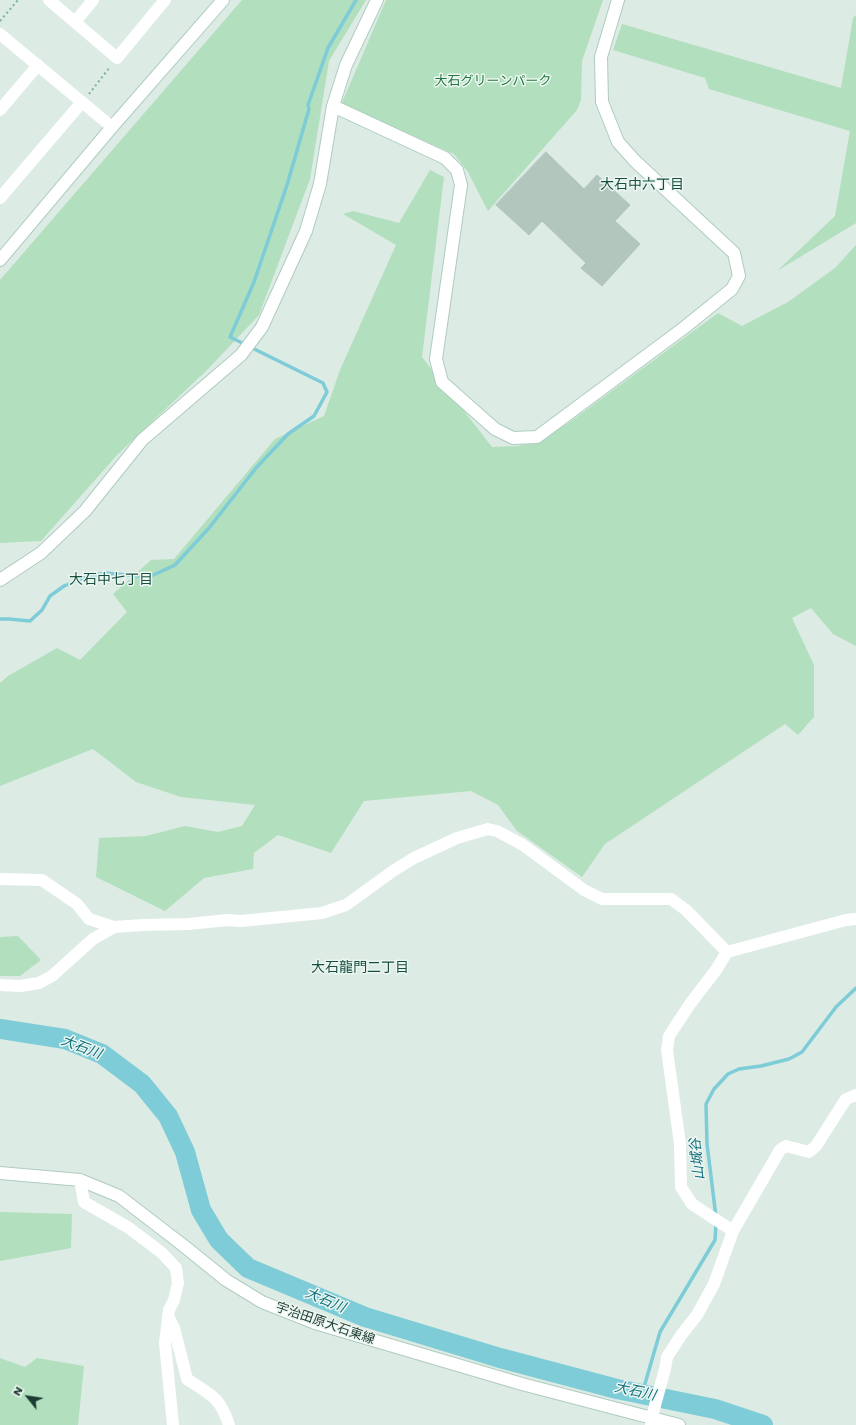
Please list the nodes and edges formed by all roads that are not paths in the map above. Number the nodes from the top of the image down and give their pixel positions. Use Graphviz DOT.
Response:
graph roads {
  1 [pos="49,0"];
  2 [pos="93,0"];
  3 [pos="165,0"];
  4 [pos="223,0"];
  5 [pos="376,0"];
  6 [pos="618,0"];
  7 [pos="75,22"];
  8 [pos="0,34"];
  9 [pos="38,65"];
  10 [pos="82,102"];
  11 [pos="333,106"];
  12 [pos="0,110"];
  13 [pos="112,127"];
  14 [pos="0,198"];
  15 [pos="0,260"];
  16 [pos="0,580"];
  17 [pos="0,878"];
  18 [pos="856,918"];
  19 [pos="114,927"];
  20 [pos="727,952"];
  21 [pos="0,985"];
  22 [pos="856,1095"];
  23 [pos="0,1173"];
  24 [pos="80,1180"];
  25 [pos="733,1231"];
  26 [pos="168,1316"];
  27 [pos="652,1417"];
  28 [pos="173,1425"];
  29 [pos="229,1425"];
  30 [pos="679,1425"];
  1 -- 7 [label="street"];
  2 -- 7 [label="street"];
  3 -- 7 [label="street"];
  4 -- 13 [label="street"];
  5 -- 11 [label="street"];
  6 -- 11 [label="street"];
  8 -- 9 [label="street"];
  9 -- 10 [label="street"];
  9 -- 12 [label="street"];
  10 -- 13 [label="street"];
  10 -- 14 [label="street"];
  11 -- 16 [label="street"];
  13 -- 15 [label="street"];
  17 -- 19 [label="street"];
  18 -- 20 [label="street"];
  19 -- 20 [label="street"];
  19 -- 21 [label="street"];
  20 -- 25 [label="street"];
  22 -- 25 [label="street"];
  23 -- 24 [label="street, 宇治田原大石東線"];
  24 -- 26 [label="street"];
  24 -- 27 [label="street, 宇治田原大石東線"];
  25 -- 27 [label="street"];
  26 -- 28 [label="street"];
  26 -- 29 [label="street"];
  27 -- 30 [label="street, 宇治田原大石東線"];
}
